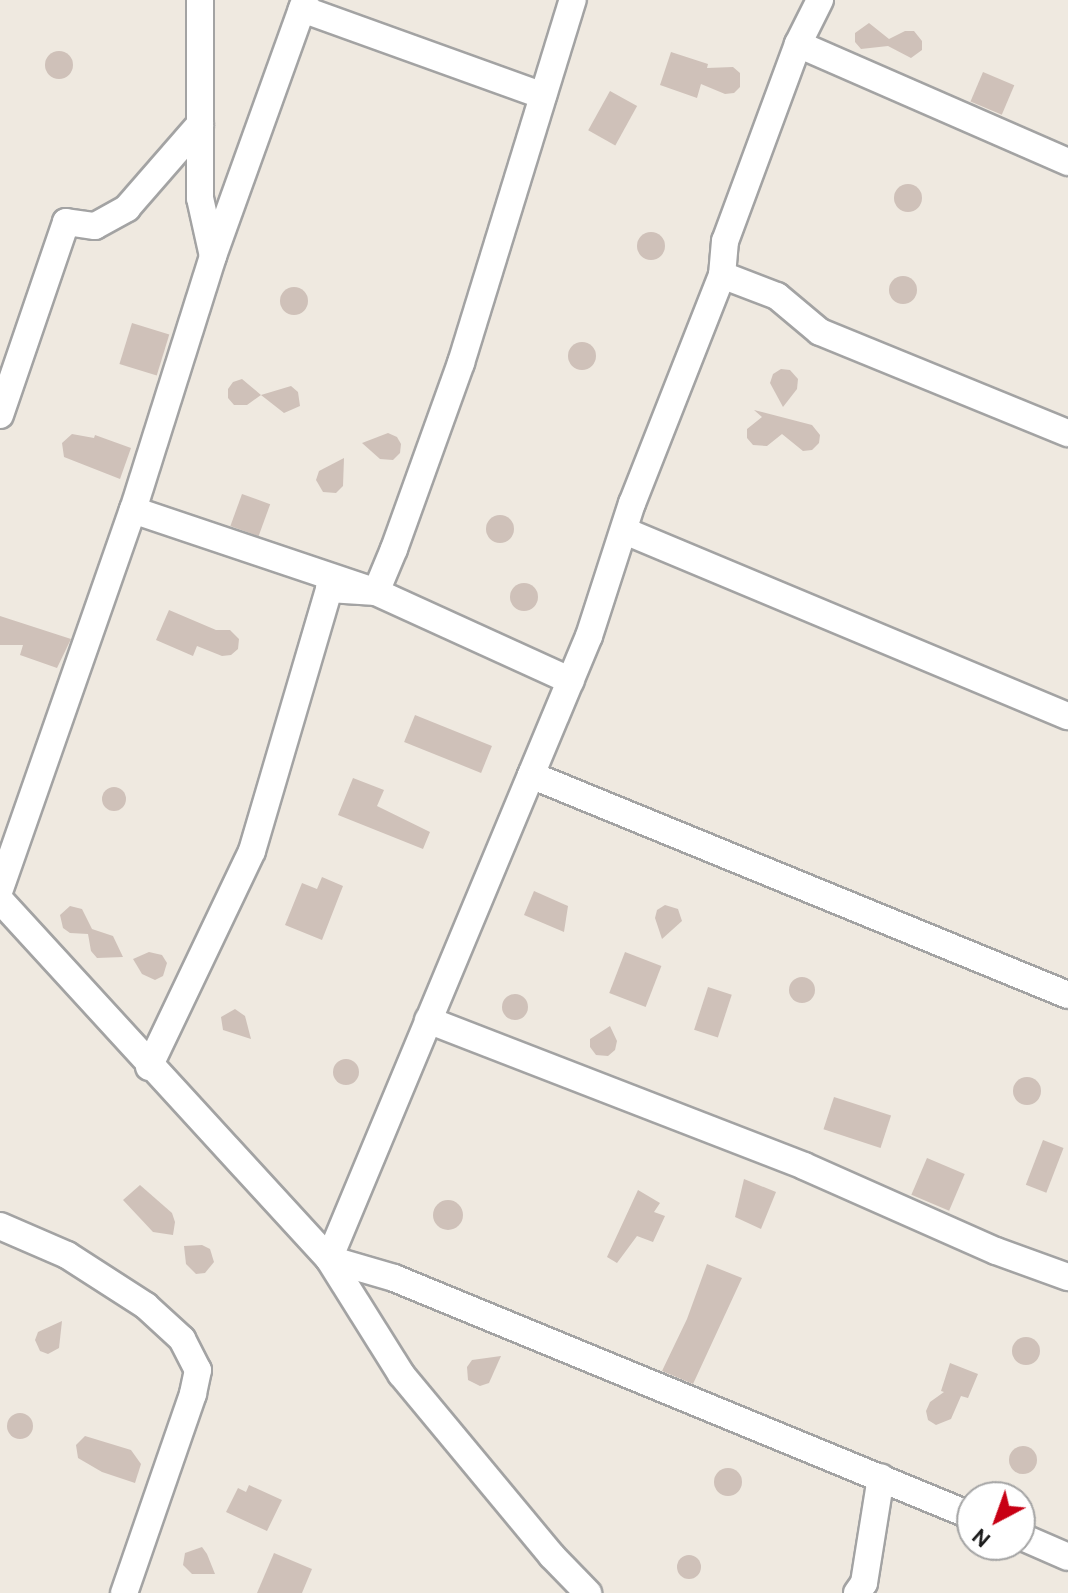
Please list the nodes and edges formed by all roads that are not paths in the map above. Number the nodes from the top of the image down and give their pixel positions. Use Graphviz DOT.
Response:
graph roads {
  1 [pos="200,0"];
  2 [pos="573,0"];
  3 [pos="820,0"];
  4 [pos="304,4"];
  5 [pos="798,44"];
  6 [pos="543,96"];
  7 [pos="200,124"];
  8 [pos="1068,162"];
  9 [pos="213,256"];
  10 [pos="722,275"];
  11 [pos="0,415"];
  12 [pos="1068,433"];
  13 [pos="133,510"];
  14 [pos="625,531"];
  15 [pos="376,592"];
  16 [pos="571,681"];
  17 [pos="1068,716"];
  18 [pos="531,775"];
  19 [pos="0,889"];
  20 [pos="0,900"];
  21 [pos="1068,995"];
  22 [pos="428,1020"];
  23 [pos="149,1067"];
  24 [pos="0,1226"];
  25 [pos="329,1259"];
  26 [pos="1068,1277"];
  27 [pos="881,1477"];
  28 [pos="956,1509"];
  29 [pos="1036,1543"];
  30 [pos="1068,1557"];
  31 [pos="124,1593"];
  32 [pos="588,1593"];
  33 [pos="857,1593"];
  1 -- 7 [label="street"];
  2 -- 6 [label="street"];
  3 -- 5 [label="street"];
  4 -- 6 [label="street"];
  4 -- 9 [label="street"];
  5 -- 8 [label="street"];
  5 -- 10 [label="street"];
  6 -- 15 [label="street"];
  7 -- 9 [label="street"];
  7 -- 11 [label="street"];
  9 -- 13 [label="street"];
  10 -- 12 [label="street"];
  10 -- 14 [label="street"];
  13 -- 15 [label="street"];
  13 -- 19 [label="street"];
  14 -- 16 [label="street"];
  14 -- 17 [label="street"];
  15 -- 16 [label="street"];
  15 -- 23 [label="street"];
  16 -- 18 [label="street"];
  18 -- 21 [label="street"];
  18 -- 22 [label="street"];
  20 -- 23 [label="street"];
  22 -- 25 [label="street"];
  22 -- 26 [label="street"];
  23 -- 25 [label="street"];
  24 -- 31 [label="street"];
  25 -- 27 [label="street"];
  25 -- 32 [label="street"];
  27 -- 28 [label="street"];
  27 -- 33 [label="street"];
  29 -- 30 [label="street"];
}
